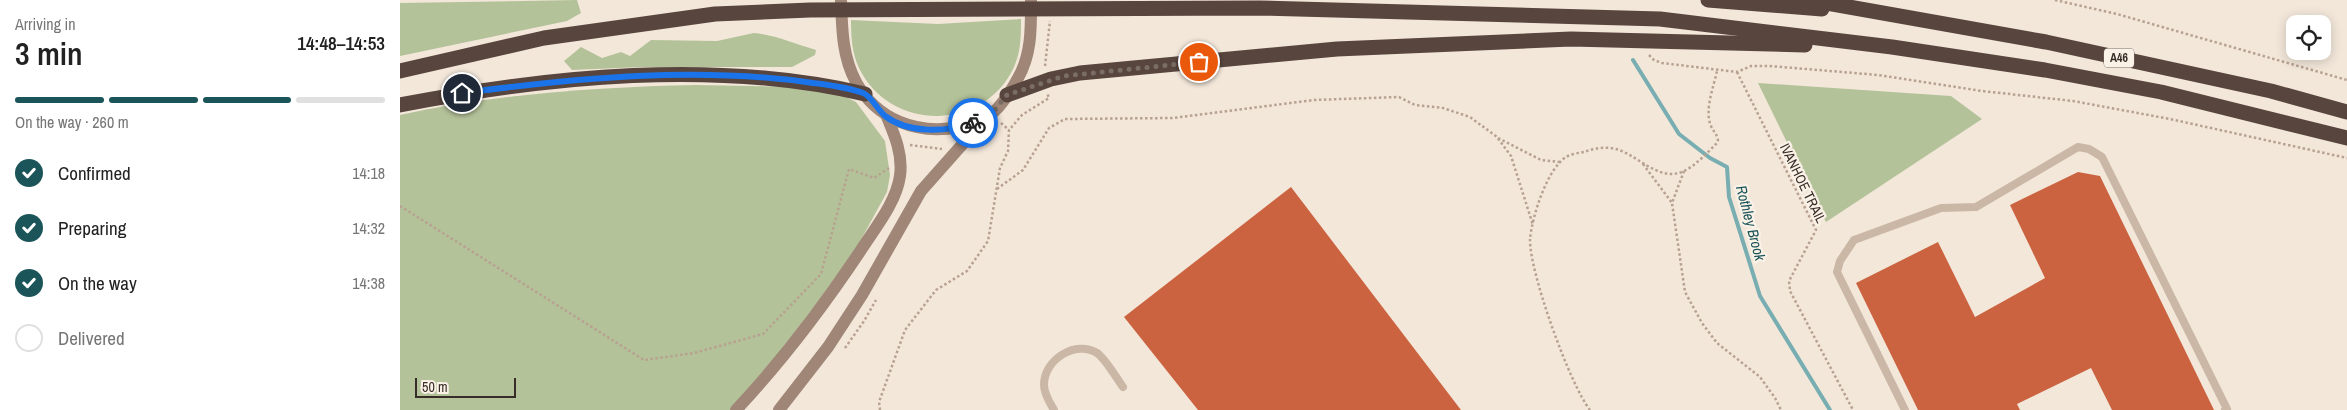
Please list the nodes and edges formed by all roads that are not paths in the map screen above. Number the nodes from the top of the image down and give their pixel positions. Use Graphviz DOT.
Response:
graph roads {
  1 [pos="841,0"];
  2 [pos="1031,0"];
  3 [pos="1708,0"];
  4 [pos="1810,0"];
  5 [pos="1888,15"];
  6 [pos="1892,47"];
  7 [pos="400,71"];
  8 [pos="865,94"];
  9 [pos="1007,95"];
  10 [pos="400,105"];
  11 [pos="2347,112"];
  12 [pos="887,117"];
  13 [pos="984,120"];
  14 [pos="2347,138"];
  15 [pos="1123,387"];
  16 [pos="736,410"];
  17 [pos="779,410"];
  18 [pos="1054,410"];
  19 [pos="1905,410"];
  20 [pos="2226,410"];
  1 -- 8 [label="main road"];
  2 -- 9 [label="main road"];
  3 -- 5 [label="highway"];
  4 -- 5 [label="highway"];
  5 -- 11 [label="highway, A46"];
  6 -- 7 [label="highway"];
  6 -- 9 [label="highway"];
  6 -- 14 [label="highway, A46"];
  8 -- 10 [label="highway"];
  8 -- 12 [label="main road"];
  9 -- 13 [label="main road"];
  12 -- 13 [label="main road"];
  12 -- 16 [label="main road"];
  13 -- 17 [label="main road"];
  15 -- 18 [label="lane"];
  19 -- 20 [label="lane"];
}
